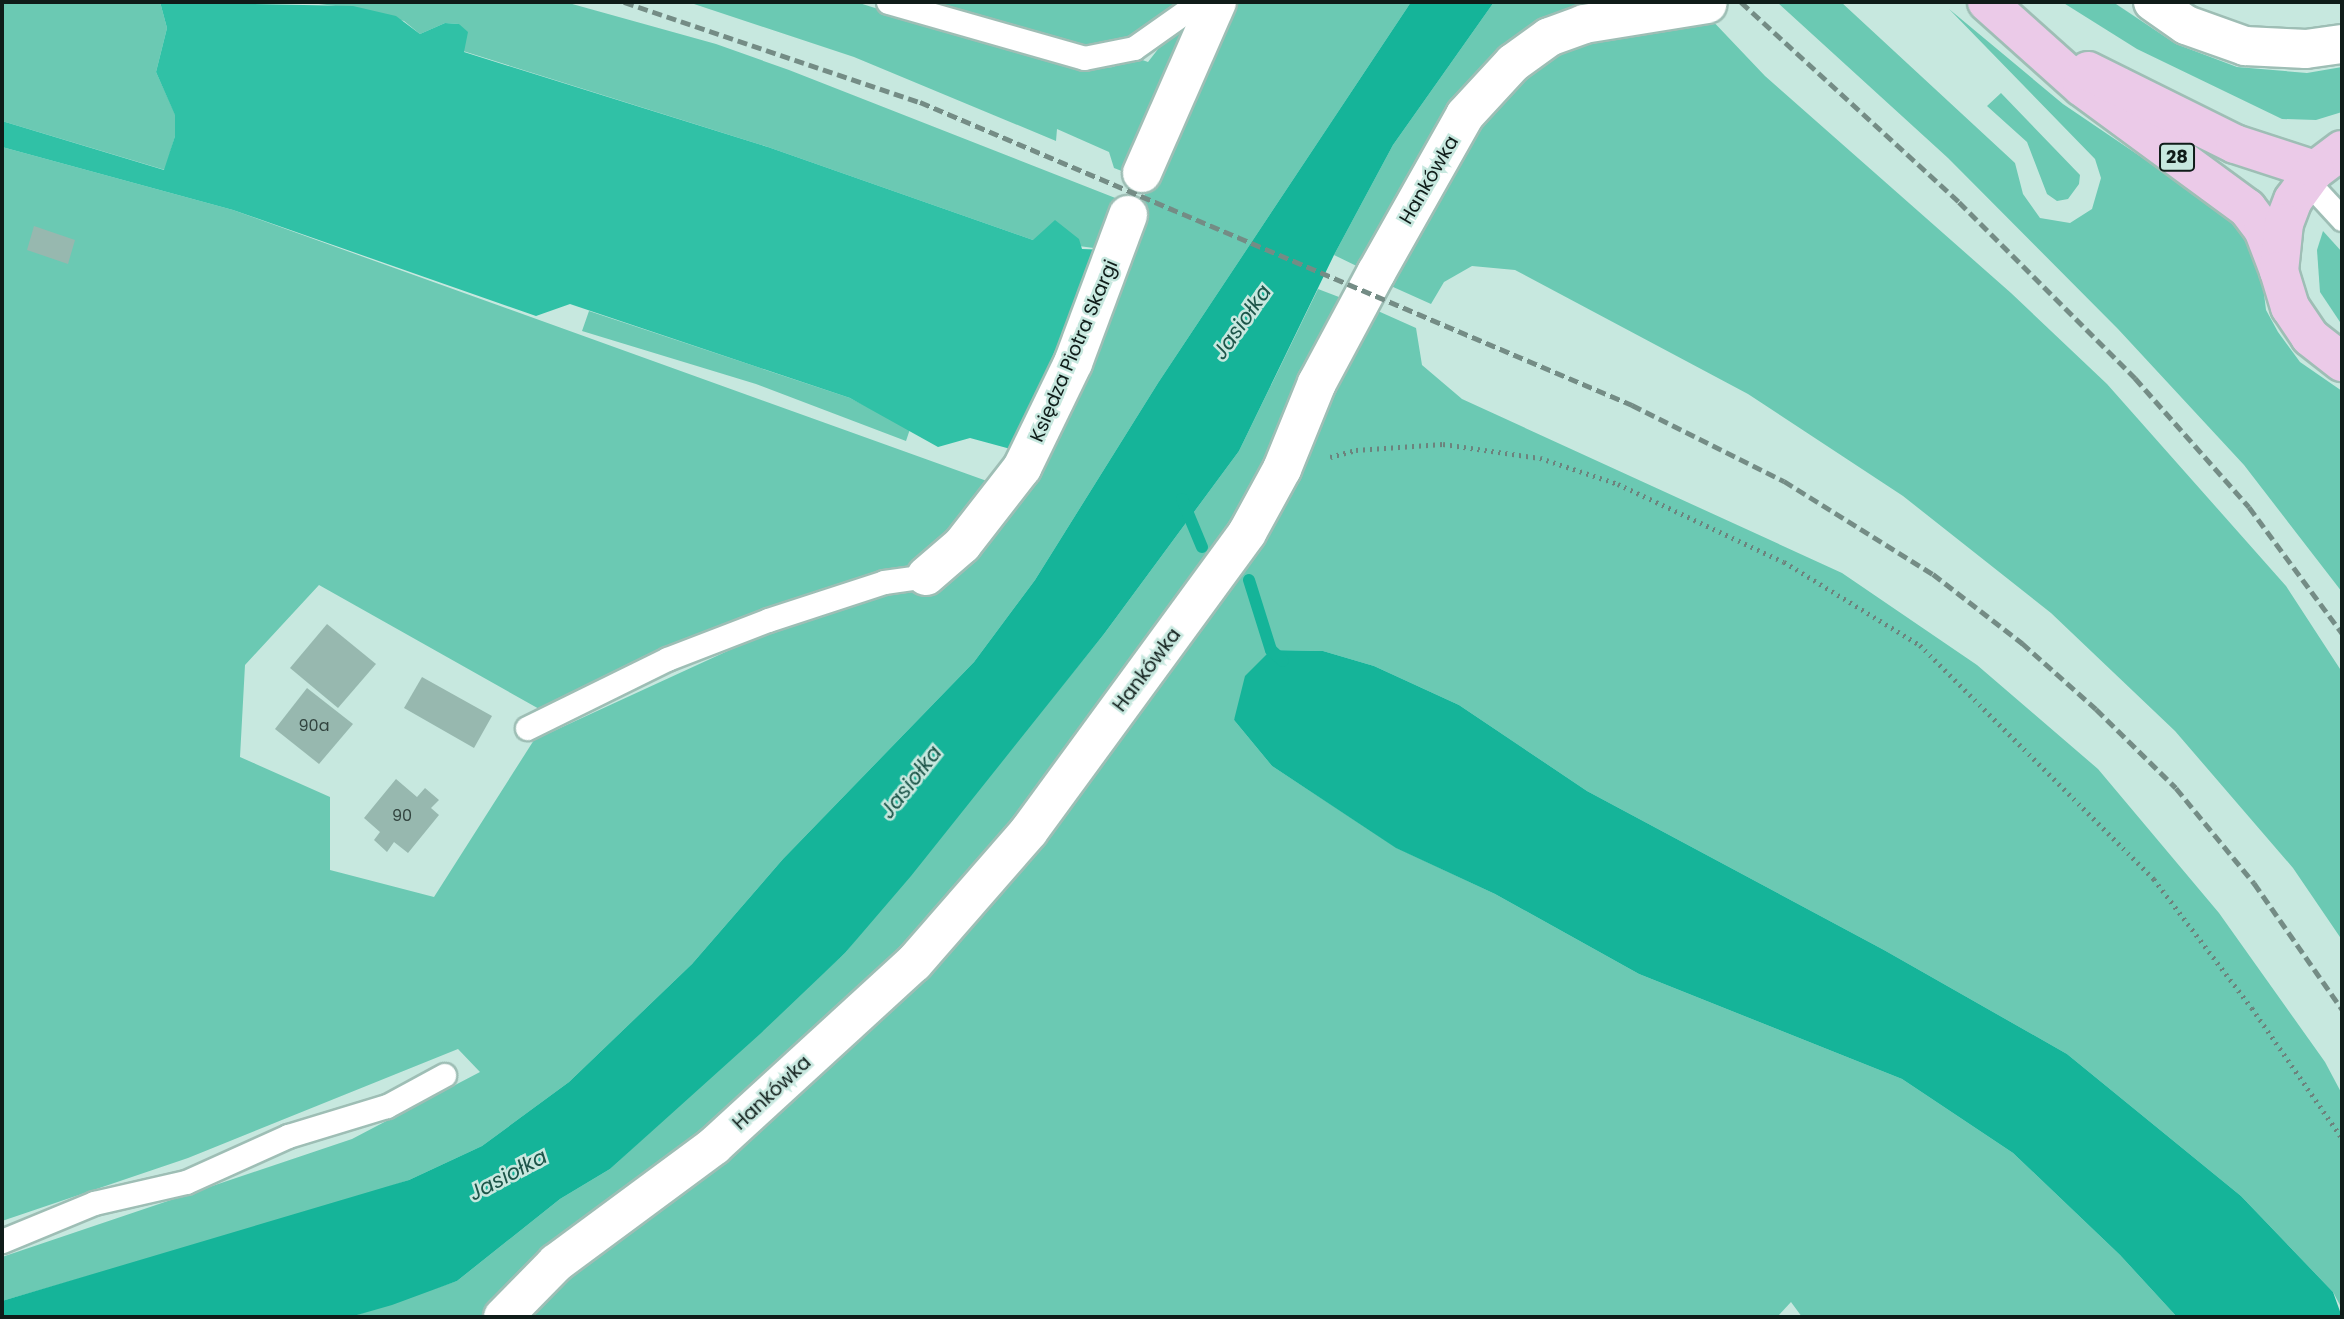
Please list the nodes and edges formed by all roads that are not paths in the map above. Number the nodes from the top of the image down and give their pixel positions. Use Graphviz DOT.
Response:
graph roads {
  1 [pos="888,2"];
  2 [pos="1199,2"];
  3 [pos="1217,2"];
  4 [pos="1987,2"];
  5 [pos="2153,2"];
  6 [pos="1707,4"];
  7 [pos="2342,44"];
  8 [pos="2053,59"];
  9 [pos="2321,167"];
  10 [pos="1143,173"];
  11 [pos="1128,215"];
  12 [pos="2342,219"];
  13 [pos="2279,271"];
  14 [pos="2342,362"];
  15 [pos="926,576"];
  16 [pos="527,728"];
  17 [pos="444,1075"];
  18 [pos="2,1241"];
  19 [pos="503,1317"];
  1 -- 2 [label="lane"];
  3 -- 10 [label="street"];
  4 -- 8 [label="main road, 28"];
  5 -- 7 [label="street"];
  6 -- 19 [label="street, Hankówka"];
  8 -- 9 [label="main road, 28"];
  8 -- 13 [label="main road, 28"];
  9 -- 12 [label="lane"];
  9 -- 13 [label="main road, 28"];
  11 -- 15 [label="street, Księdza Piotra Skargi"];
  13 -- 14 [label="main road, 28"];
  15 -- 16 [label="lane"];
  17 -- 18 [label="lane"];
}
